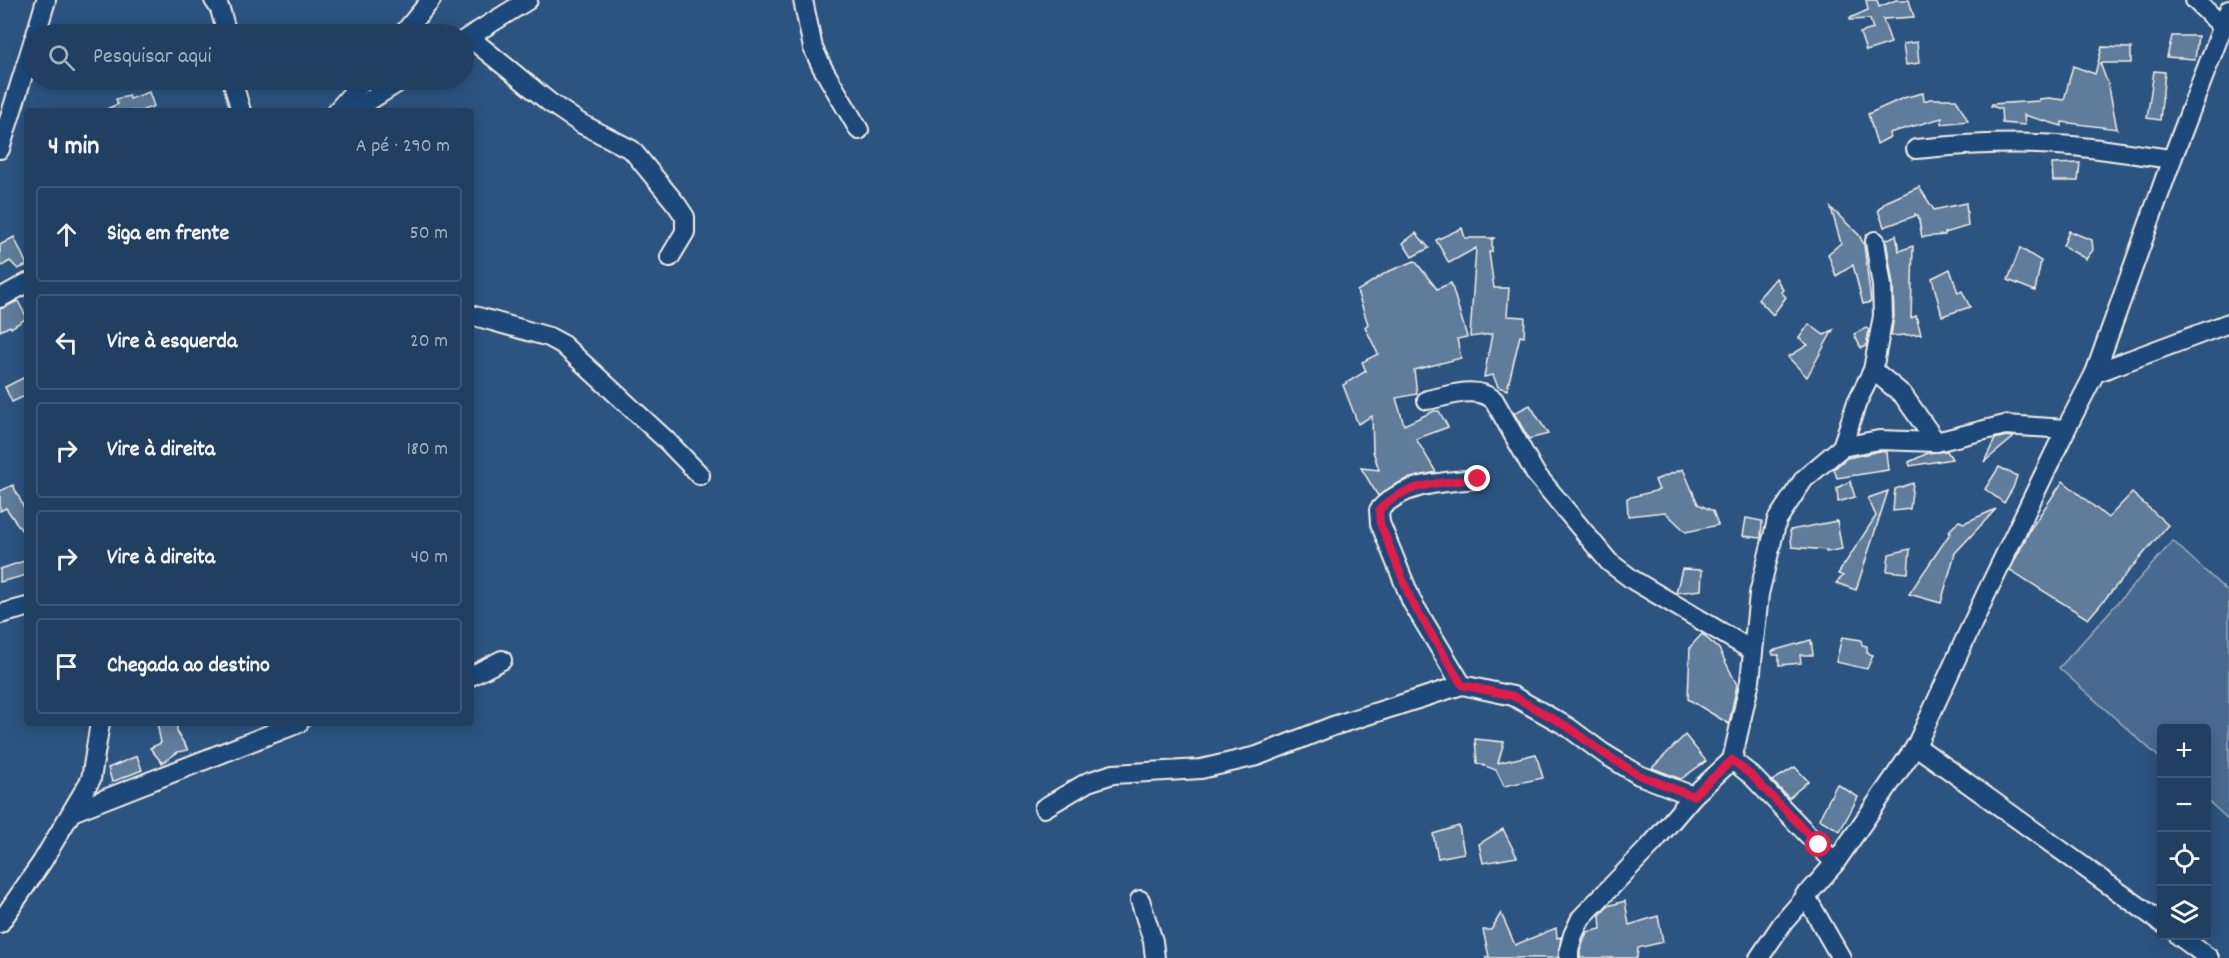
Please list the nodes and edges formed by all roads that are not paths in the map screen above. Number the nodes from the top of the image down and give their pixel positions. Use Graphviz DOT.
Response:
graph roads {
  1 [pos="46,0"];
  2 [pos="214,0"];
  3 [pos="431,0"];
  4 [pos="528,0"];
  5 [pos="803,0"];
  6 [pos="2195,0"];
  7 [pos="2226,18"];
  8 [pos="39,24"];
  9 [pos="224,24"];
  10 [pos="411,24"];
  11 [pos="474,34"];
  12 [pos="474,45"];
  13 [pos="24,71"];
  14 [pos="235,90"];
  15 [pos="355,90"];
  16 [pos="386,90"];
  17 [pos="240,108"];
  18 [pos="340,108"];
  19 [pos="358,108"];
  20 [pos="859,130"];
  21 [pos="0,149"];
  22 [pos="1916,149"];
  23 [pos="2172,159"];
  24 [pos="1875,241"];
  25 [pos="670,257"];
  26 [pos="24,285"];
  27 [pos="0,298"];
  28 [pos="474,316"];
  29 [pos="2229,323"];
  30 [pos="1873,370"];
  31 [pos="2096,374"];
  32 [pos="1427,400"];
  33 [pos="2066,429"];
  34 [pos="1936,442"];
  35 [pos="1842,447"];
  36 [pos="700,475"];
  37 [pos="1478,479"];
  38 [pos="24,607"];
  39 [pos="0,614"];
  40 [pos="1753,651"];
  41 [pos="502,660"];
  42 [pos="474,674"];
  43 [pos="1462,685"];
  44 [pos="99,726"];
  45 [pos="291,726"];
  46 [pos="1916,746"];
  47 [pos="1732,760"];
  48 [pos="1693,796"];
  49 [pos="1044,808"];
  50 [pos="72,812"];
  51 [pos="1835,862"];
  52 [pos="1805,895"];
  53 [pos="1140,900"];
  54 [pos="2157,919"];
  55 [pos="0,923"];
  56 [pos="2183,940"];
  57 [pos="2199,955"];
  58 [pos="1155,958"];
  59 [pos="1569,958"];
  60 [pos="1759,958"];
  61 [pos="1841,958"];
  1 -- 8 [label="street"];
  2 -- 9 [label="street"];
  3 -- 10 [label="street"];
  4 -- 11 [label="street"];
  5 -- 20 [label="street"];
  6 -- 7 [label="street"];
  7 -- 23 [label="street"];
  12 -- 25 [label="street"];
  13 -- 21 [label="street"];
  14 -- 17 [label="street"];
  15 -- 18 [label="street"];
  16 -- 19 [label="street"];
  22 -- 23 [label="street"];
  23 -- 31 [label="street"];
  24 -- 30 [label="street"];
  26 -- 27 [label="street"];
  28 -- 36 [label="street"];
  29 -- 31 [label="street"];
  30 -- 34 [label="street"];
  30 -- 35 [label="street"];
  31 -- 33 [label="street"];
  32 -- 40 [label="street"];
  33 -- 34 [label="street"];
  33 -- 46 [label="street"];
  34 -- 35 [label="street"];
  35 -- 40 [label="street"];
  37 -- 43 [label="street"];
  38 -- 39 [label="street"];
  40 -- 47 [label="street"];
  41 -- 42 [label="street"];
  43 -- 48 [label="street"];
  43 -- 49 [label="street"];
  44 -- 50 [label="street"];
  45 -- 50 [label="street"];
  46 -- 51 [label="street"];
  46 -- 54 [label="street"];
  47 -- 48 [label="street"];
  47 -- 51 [label="street"];
  48 -- 59 [label="street"];
  50 -- 55 [label="street"];
  51 -- 52 [label="street"];
  52 -- 60 [label="street"];
  52 -- 61 [label="street"];
  53 -- 58 [label="street"];
  56 -- 57 [label="street"];
}
